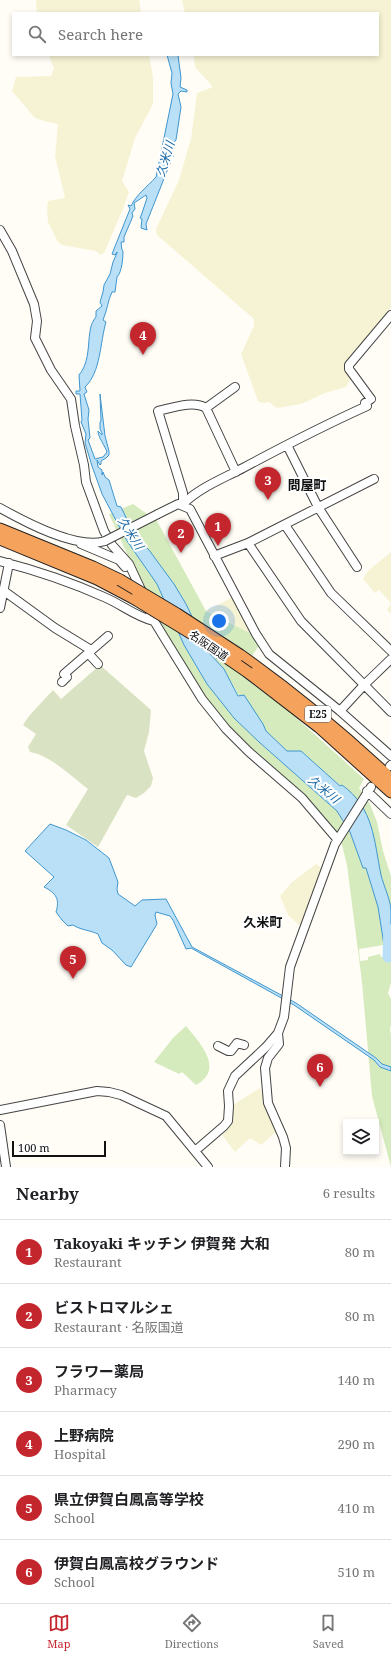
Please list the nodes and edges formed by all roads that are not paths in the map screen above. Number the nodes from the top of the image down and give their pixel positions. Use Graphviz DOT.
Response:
graph roads {
  1 [pos="0,230"];
  2 [pos="391,315"];
  3 [pos="235,387"];
  4 [pos="206,408"];
  5 [pos="287,445"];
  6 [pos="236,472"];
  7 [pos="374,479"];
  8 [pos="183,504"];
  9 [pos="318,507"];
  10 [pos="0,508"];
  11 [pos="0,524"];
  12 [pos="284,525"];
  13 [pos="0,529"];
  14 [pos="0,539"];
  15 [pos="73,540"];
  16 [pos="248,543"];
  17 [pos="0,546"];
  18 [pos="214,556"];
  19 [pos="0,561"];
  20 [pos="10,563"];
  21 [pos="93,567"];
  22 [pos="357,567"];
  23 [pos="98,579"];
  24 [pos="137,581"];
  25 [pos="4,591"];
  26 [pos="0,608"];
  27 [pos="154,621"];
  28 [pos="108,636"];
  29 [pos="391,651"];
  30 [pos="89,652"];
  31 [pos="391,660"];
  32 [pos="98,664"];
  33 [pos="62,682"];
  34 [pos="364,685"];
  35 [pos="340,711"];
  36 [pos="391,712"];
  37 [pos="391,756"];
  38 [pos="391,779"];
  39 [pos="391,792"];
  40 [pos="391,814"];
  41 [pos="338,837"];
  42 [pos="278,1033"];
  43 [pos="244,1045"];
  44 [pos="218,1046"];
  45 [pos="0,1110"];
  46 [pos="0,1125"];
  47 [pos="195,1151"];
  48 [pos="6,1167"];
  49 [pos="208,1167"];
  50 [pos="285,1167"];
  1 -- 24 [label="street"];
  2 -- 5 [label="street"];
  3 -- 4 [label="street"];
  4 -- 6 [label="street"];
  4 -- 8 [label="street"];
  5 -- 6 [label="street"];
  5 -- 9 [label="street"];
  6 -- 8 [label="street"];
  7 -- 9 [label="street"];
  8 -- 15 [label="street, bridge"];
  8 -- 18 [label="street"];
  9 -- 12 [label="street"];
  9 -- 22 [label="street"];
  10 -- 15 [label="street"];
  11 -- 21 [label="highway"];
  12 -- 16 [label="street"];
  12 -- 29 [label="street"];
  13 -- 21 [label="highway, 名阪国道 / E25"];
  14 -- 23 [label="highway, 名阪国道 / E25"];
  15 -- 24 [label="street"];
  16 -- 18 [label="street"];
  16 -- 34 [label="street"];
  17 -- 23 [label="highway"];
  18 -- 35 [label="street"];
  19 -- 20 [label="street"];
  20 -- 25 [label="street"];
  20 -- 27 [label="street"];
  21 -- 38 [label="highway, 名阪国道 / E25, bridge"];
  23 -- 39 [label="highway, 名阪国道 / E25, bridge"];
  24 -- 27 [label="street"];
  25 -- 26 [label="street"];
  25 -- 30 [label="street"];
  27 -- 41 [label="street"];
  28 -- 30 [label="street"];
  30 -- 32 [label="street"];
  30 -- 33 [label="street"];
  31 -- 34 [label="street"];
  34 -- 35 [label="street"];
  34 -- 36 [label="street"];
  35 -- 37 [label="street"];
  40 -- 41 [label="street"];
  41 -- 42 [label="street"];
  42 -- 47 [label="street"];
  42 -- 50 [label="street"];
  43 -- 44 [label="street"];
  45 -- 47 [label="street"];
  46 -- 48 [label="street"];
  47 -- 49 [label="street"];
}
